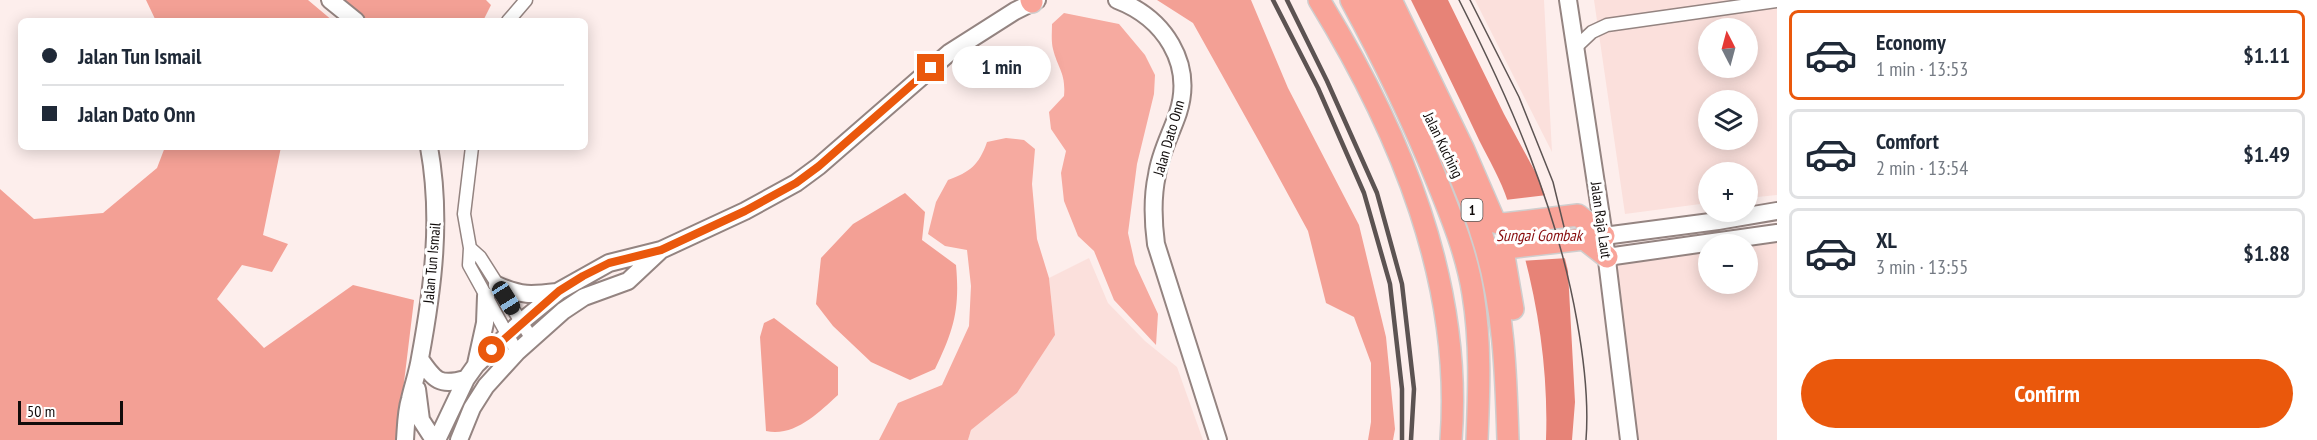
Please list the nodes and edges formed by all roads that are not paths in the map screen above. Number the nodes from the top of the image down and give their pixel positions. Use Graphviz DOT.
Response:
graph roads {
  1 [pos="330,0"];
  2 [pos="526,0"];
  3 [pos="1117,0"];
  4 [pos="1319,0"];
  5 [pos="1351,0"];
  6 [pos="1371,0"];
  7 [pos="1391,0"];
  8 [pos="1568,0"];
  9 [pos="1033,1"];
  10 [pos="1777,1"];
  11 [pos="352,18"];
  12 [pos="511,18"];
  13 [pos="1575,48"];
  14 [pos="429,150"];
  15 [pos="472,150"];
  16 [pos="1777,211"];
  17 [pos="1777,233"];
  18 [pos="1594,237"];
  19 [pos="661,250"];
  20 [pos="1607,257"];
  21 [pos="492,290"];
  22 [pos="559,291"];
  23 [pos="521,322"];
  24 [pos="508,335"];
  25 [pos="532,339"];
  26 [pos="517,352"];
  27 [pos="420,359"];
  28 [pos="476,365"];
  29 [pos="416,379"];
  30 [pos="466,379"];
  31 [pos="407,437"];
  32 [pos="435,440"];
  33 [pos="459,440"];
  34 [pos="1218,440"];
  35 [pos="1451,440"];
  36 [pos="1477,440"];
  37 [pos="1508,440"];
  38 [pos="1521,440"];
  39 [pos="1629,440"];
  1 -- 11 [label="street"];
  2 -- 12 [label="street"];
  3 -- 34 [label="street, Jalan Dato Onn"];
  4 -- 35 [label="highway"];
  5 -- 36 [label="highway, Jalan Kuching / 1"];
  6 -- 37 [label="highway, Jalan Kuching / 1"];
  7 -- 18 [label="highway"];
  8 -- 13 [label="street, Jalan Raja Laut"];
  9 -- 19 [label="street"];
  10 -- 13 [label="street"];
  13 -- 18 [label="street, Jalan Raja Laut"];
  14 -- 27 [label="street, Jalan Tun Ismail"];
  15 -- 21 [label="street"];
  16 -- 18 [label="street"];
  17 -- 20 [label="street"];
  18 -- 20 [label="highway"];
  18 -- 38 [label="highway"];
  19 -- 22 [label="street"];
  19 -- 25 [label="street"];
  20 -- 39 [label="street, Jalan Raja Laut"];
  21 -- 22 [label="street"];
  21 -- 23 [label="street"];
  21 -- 24 [label="street"];
  21 -- 28 [label="street"];
  22 -- 23 [label="street"];
  23 -- 24 [label="street, Jalan Tun Ismail"];
  23 -- 25 [label="street"];
  24 -- 26 [label="street"];
  24 -- 28 [label="street, Jalan Tun Ismail"];
  25 -- 26 [label="street"];
  26 -- 33 [label="street"];
  27 -- 29 [label="street, Jalan Tun Ismail"];
  27 -- 30 [label="street"];
  28 -- 30 [label="street, Jalan Tun Ismail"];
  29 -- 31 [label="street, Jalan Tun Ismail"];
  29 -- 32 [label="street, Jalan Tun Ismail"];
  30 -- 32 [label="street, Jalan Tun Ismail"];
}
